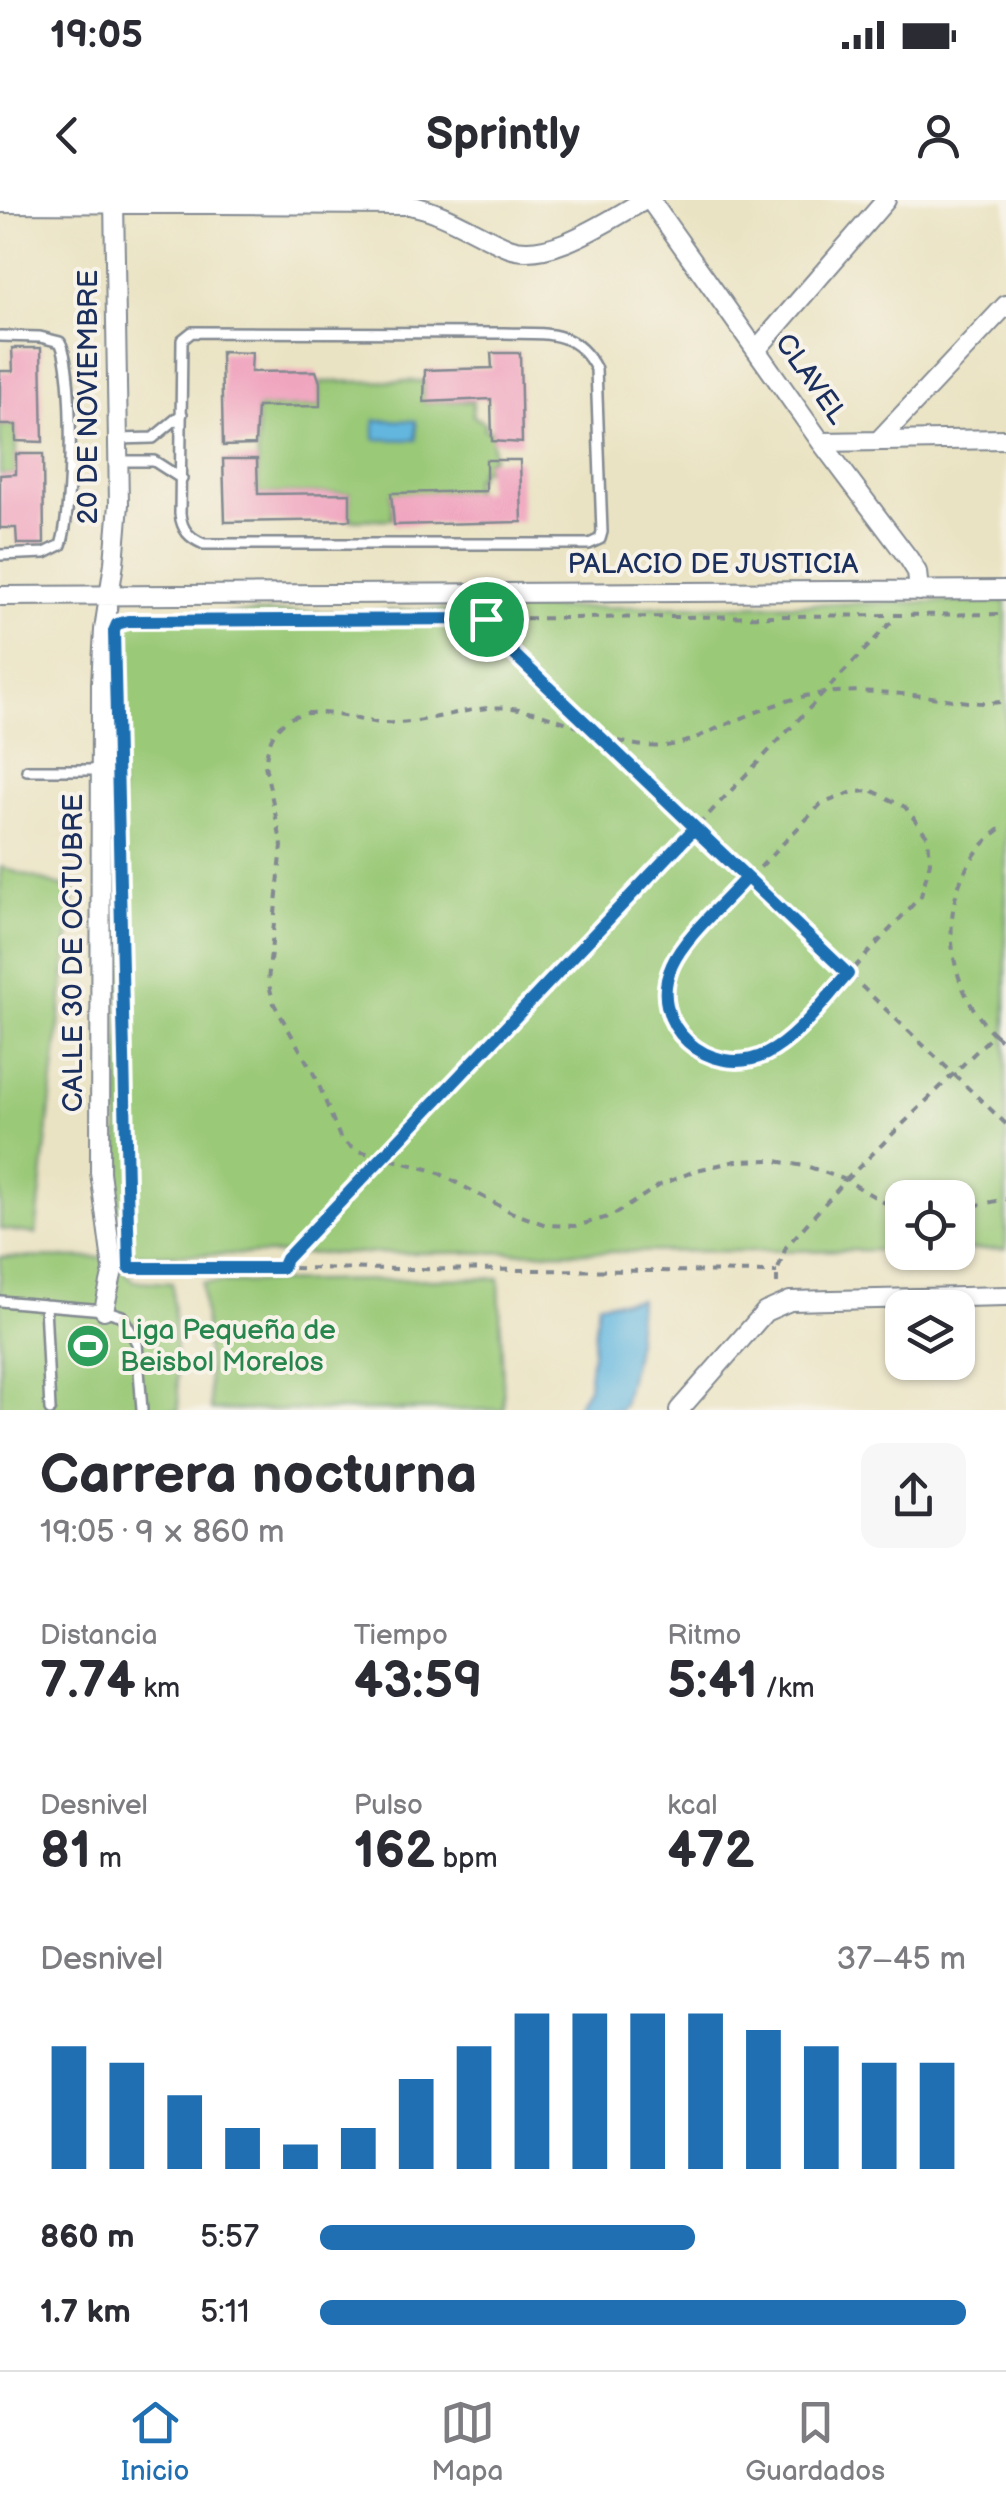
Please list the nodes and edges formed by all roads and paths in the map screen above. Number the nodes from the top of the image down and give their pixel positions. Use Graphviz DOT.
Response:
graph roads {
  1 [pos="647,200"];
  2 [pos="886,200"];
  3 [pos="114,201"];
  4 [pos="0,203"];
  5 [pos="1006,306"];
  6 [pos="0,336"];
  7 [pos="757,349"];
  8 [pos="182,414"];
  9 [pos="118,439"];
  10 [pos="880,439"];
  11 [pos="1006,439"];
  12 [pos="821,442"];
  13 [pos="119,461"];
  14 [pos="182,478"];
  15 [pos="0,555"];
  16 [pos="1006,590"];
  17 [pos="919,591"];
  18 [pos="486,592"];
  19 [pos="109,594"];
  20 [pos="0,596"];
  21 [pos="1006,614"];
  22 [pos="898,615"];
  23 [pos="486,619"];
  24 [pos="117,624"];
  25 [pos="822,693"];
  26 [pos="1006,701"];
  27 [pos="592,732"];
  28 [pos="27,770"];
  29 [pos="101,770"];
  30 [pos="1006,825"];
  31 [pos="694,829"];
  32 [pos="746,878"];
  33 [pos="848,974"];
  34 [pos="122,1026"];
  35 [pos="994,1034"];
  36 [pos="1006,1044"];
  37 [pos="953,1074"];
  38 [pos="1006,1124"];
  39 [pos="378,1159"];
  40 [pos="846,1180"];
  41 [pos="1006,1199"];
  42 [pos="125,1203"];
  43 [pos="885,1203"];
  44 [pos="975,1206"];
  45 [pos="126,1262"];
  46 [pos="282,1268"];
  47 [pos="777,1272"];
  48 [pos="1006,1296"];
  49 [pos="0,1301"];
  50 [pos="777,1304"];
  51 [pos="44,1305"];
  52 [pos="104,1310"];
  53 [pos="50,1410"];
  54 [pos="142,1410"];
  55 [pos="678,1410"];
  1 -- 3 [label="street"];
  1 -- 7 [label="street, CLAVEL"];
  2 -- 7 [label="street"];
  3 -- 4 [label="street"];
  3 -- 9 [label="street, 20 DE NOVIEMBRE"];
  5 -- 10 [label="street"];
  6 -- 15 [label="lane"];
  7 -- 12 [label="street, CLAVEL"];
  8 -- 9 [label="lane"];
  8 -- 14 [label="lane"];
  8 -- 14 [label="lane"];
  9 -- 13 [label="street, 20 DE NOVIEMBRE"];
  10 -- 11 [label="street"];
  10 -- 12 [label="street"];
  12 -- 17 [label="street, CLAVEL"];
  13 -- 14 [label="lane"];
  13 -- 19 [label="street, 20 DE NOVIEMBRE"];
  16 -- 17 [label="street, PALACIO DE JUSTICIA"];
  17 -- 18 [label="street, PALACIO DE JUSTICIA"];
  17 -- 22 [label="path"];
  18 -- 19 [label="street, PALACIO DE JUSTICIA"];
  18 -- 23 [label="path"];
  19 -- 20 [label="street, PALACIO DE JUSTICIA"];
  19 -- 29 [label="street, CALLE 30 DE OCTUBRE"];
  21 -- 22 [label="path"];
  22 -- 23 [label="path"];
  22 -- 25 [label="path"];
  23 -- 24 [label="path"];
  23 -- 27 [label="path"];
  25 -- 26 [label="path"];
  25 -- 27 [label="path"];
  25 -- 31 [label="path"];
  27 -- 31 [label="path"];
  27 -- 39 [label="path"];
  28 -- 29 [label="lane"];
  29 -- 52 [label="street, CALLE 30 DE OCTUBRE"];
  30 -- 35 [label="path"];
  31 -- 32 [label="path"];
  31 -- 39 [label="path"];
  32 -- 33 [label="path"];
  32 -- 33 [label="path"];
  32 -- 33 [label="path"];
  33 -- 37 [label="path"];
  34 -- 42 [label="path"];
  35 -- 36 [label="path"];
  35 -- 37 [label="path"];
  37 -- 38 [label="path"];
  37 -- 40 [label="path"];
  39 -- 40 [label="path"];
  39 -- 46 [label="path"];
  40 -- 43 [label="path"];
  40 -- 47 [label="path"];
  41 -- 44 [label="path"];
  45 -- 46 [label="path"];
  46 -- 47 [label="path"];
  47 -- 50 [label="path"];
  48 -- 50 [label="street"];
  49 -- 51 [label="lane"];
  50 -- 55 [label="street"];
  51 -- 52 [label="lane"];
  51 -- 53 [label="lane"];
  52 -- 54 [label="lane"];
}
